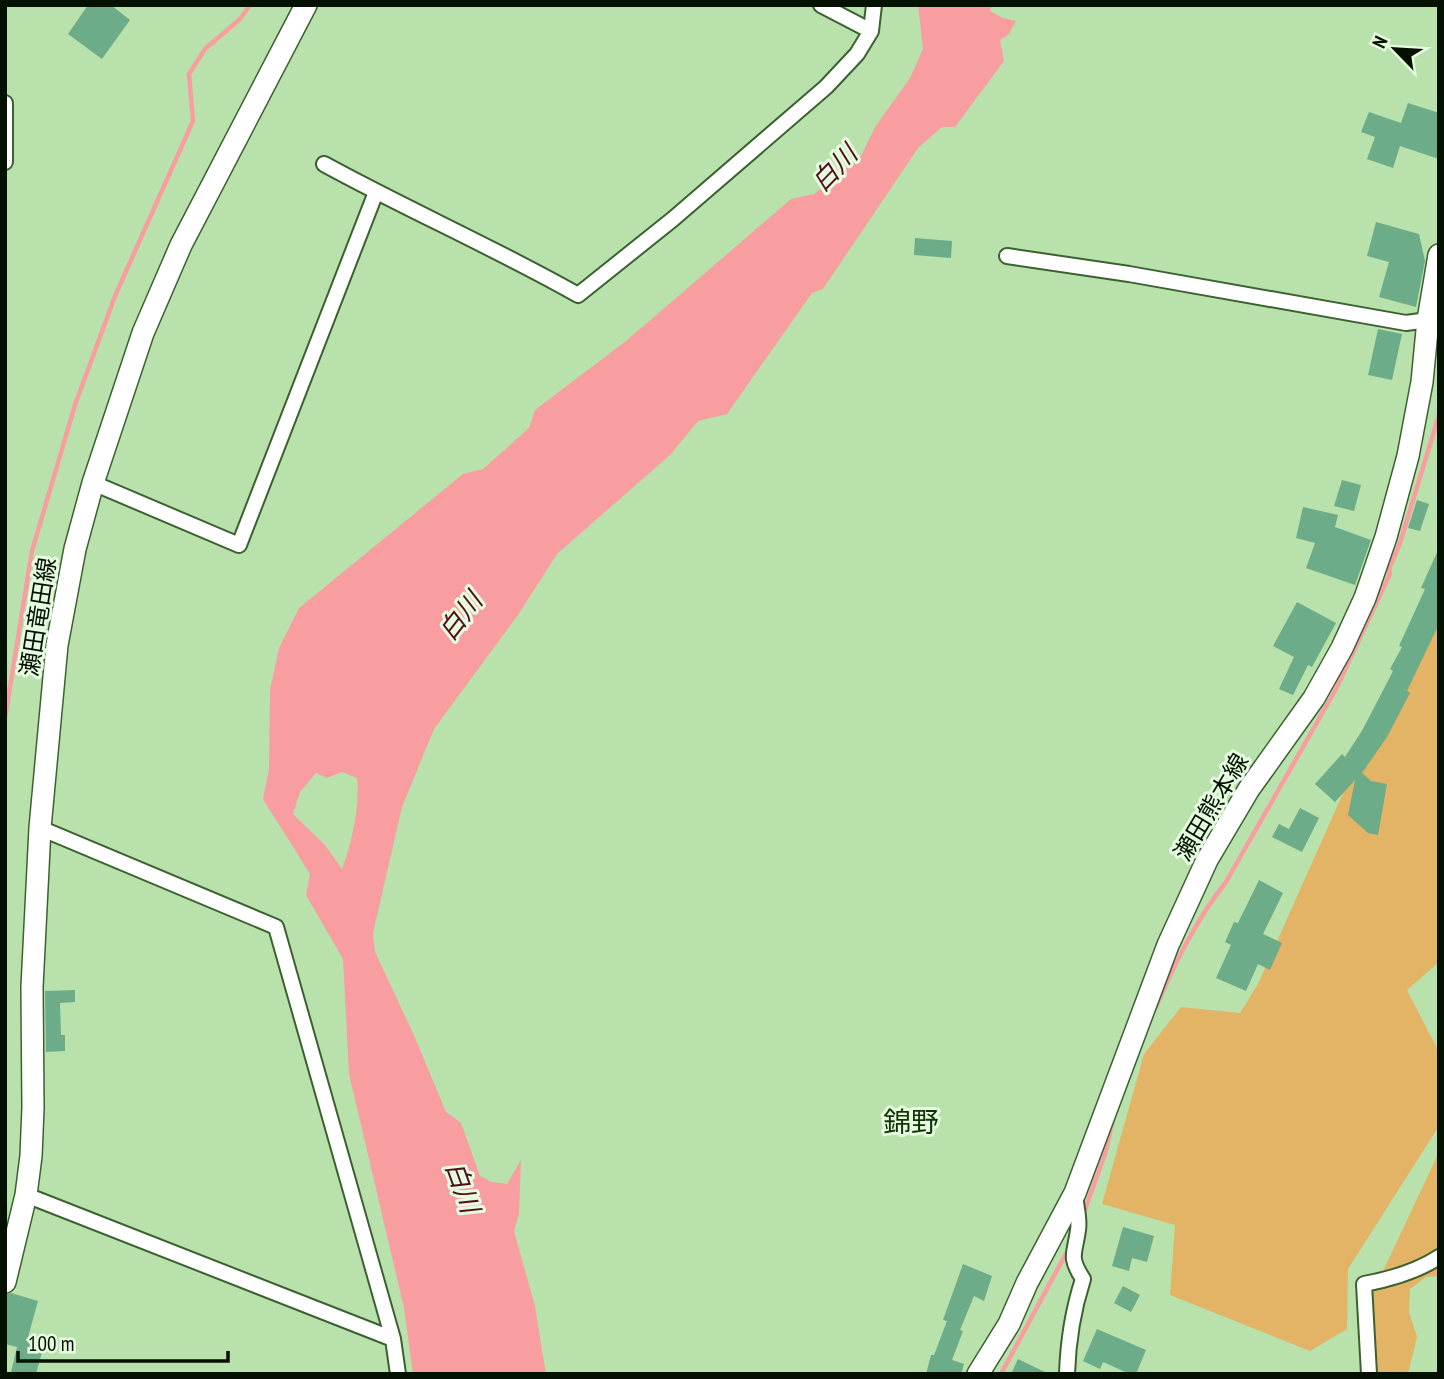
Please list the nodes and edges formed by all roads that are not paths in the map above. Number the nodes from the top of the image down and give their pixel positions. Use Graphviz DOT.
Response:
graph roads {
  1 [pos="306,5"];
  2 [pos="821,5"];
  3 [pos="874,5"];
  4 [pos="871,31"];
  5 [pos="5,103"];
  6 [pos="5,162"];
  7 [pos="324,164"];
  8 [pos="376,192"];
  9 [pos="1439,255"];
  10 [pos="1007,256"];
  11 [pos="1428,320"];
  12 [pos="93,483"];
  13 [pos="40,828"];
  14 [pos="1075,1194"];
  15 [pos="26,1195"];
  16 [pos="1439,1257"];
  17 [pos="5,1282"];
  18 [pos="393,1339"];
  19 [pos="398,1374"];
  20 [pos="978,1374"];
  21 [pos="1067,1374"];
  22 [pos="1368,1374"];
  1 -- 12 [label="main road, 瀬田竜田線"];
  2 -- 4 [label="street"];
  3 -- 4 [label="street"];
  4 -- 8 [label="street"];
  5 -- 6 [label="street"];
  7 -- 8 [label="street"];
  8 -- 12 [label="street"];
  9 -- 11 [label="main road, 瀬田熊本線"];
  10 -- 11 [label="street"];
  11 -- 14 [label="main road, 瀬田熊本線"];
  12 -- 13 [label="main road, 瀬田竜田線"];
  13 -- 15 [label="main road, 瀬田竜田線"];
  13 -- 18 [label="street"];
  14 -- 20 [label="main road, 瀬田熊本線"];
  14 -- 21 [label="street"];
  15 -- 17 [label="main road, 瀬田竜田線"];
  15 -- 18 [label="street"];
  16 -- 22 [label="street"];
  18 -- 19 [label="street"];
}
